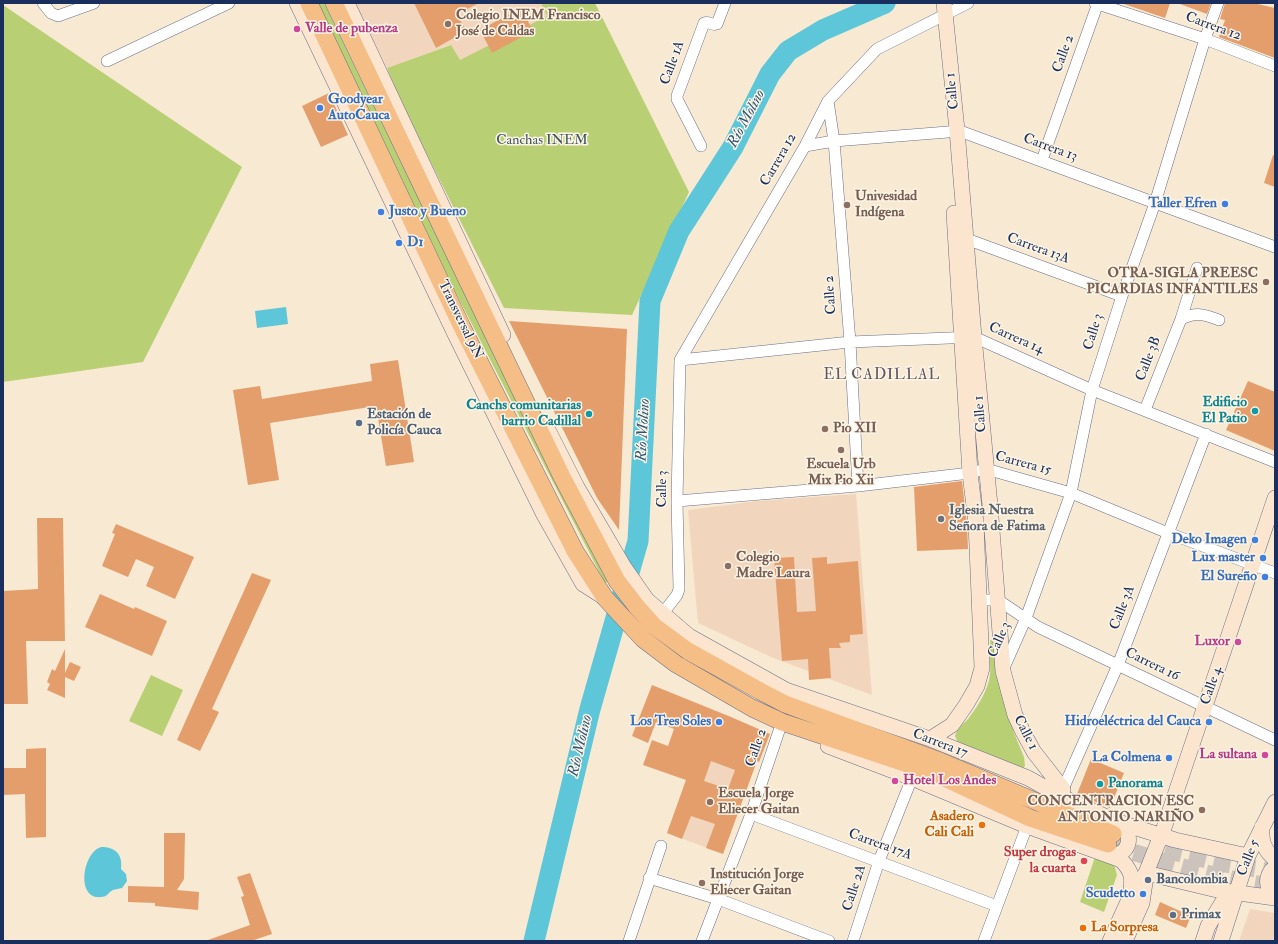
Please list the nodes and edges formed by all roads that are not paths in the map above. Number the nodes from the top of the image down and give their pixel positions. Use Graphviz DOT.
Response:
graph roads {
  1 [pos="43,3"];
  2 [pos="94,3"];
  3 [pos="229,3"];
  4 [pos="297,3"];
  5 [pos="309,3"];
  6 [pos="334,3"];
  7 [pos="347,3"];
  8 [pos="725,3"];
  9 [pos="935,3"];
  10 [pos="968,3"];
  11 [pos="1097,3"];
  12 [pos="1218,3"];
  13 [pos="942,12"];
  14 [pos="1204,39"];
  15 [pos="107,61"];
  16 [pos="1275,66"];
  17 [pos="828,101"];
  18 [pos="953,131"];
  19 [pos="834,141"];
  20 [pos="701,146"];
  21 [pos="805,146"];
  22 [pos="1042,160"];
  23 [pos="1155,203"];
  24 [pos="961,237"];
  25 [pos="1275,247"];
  26 [pos="1197,268"];
  27 [pos="1122,296"];
  28 [pos="1180,319"];
  29 [pos="1219,320"];
  30 [pos="968,337"];
  31 [pos="850,342"];
  32 [pos="680,360"];
  33 [pos="1092,390"];
  34 [pos="533,399"];
  35 [pos="1145,410"];
  36 [pos="535,421"];
  37 [pos="1206,434"];
  38 [pos="1275,462"];
  39 [pos="986,469"];
  40 [pos="970,473"];
  41 [pos="858,486"];
  42 [pos="1071,493"];
  43 [pos="1275,498"];
  44 [pos="677,501"];
  45 [pos="1168,533"];
  46 [pos="1253,564"];
  47 [pos="1275,573"];
  48 [pos="620,574"];
  49 [pos="605,598"];
  50 [pos="980,600"];
  51 [pos="998,600"];
  52 [pos="642,603"];
  53 [pos="662,613"];
  54 [pos="1026,618"];
  55 [pos="630,625"];
  56 [pos="1118,665"];
  57 [pos="1003,671"];
  58 [pos="1205,707"];
  59 [pos="782,722"];
  60 [pos="930,739"];
  61 [pos="1275,740"];
  62 [pos="912,778"];
  63 [pos="1062,793"];
  64 [pos="1275,802"];
  65 [pos="751,814"];
  66 [pos="1027,826"];
  67 [pos="1262,827"];
  68 [pos="1160,836"];
  69 [pos="1111,839"];
  70 [pos="661,846"];
  71 [pos="1248,856"];
  72 [pos="1275,860"];
  73 [pos="879,861"];
  74 [pos="1275,867"];
  75 [pos="1146,873"];
  76 [pos="649,878"];
  77 [pos="1235,893"];
  78 [pos="1130,897"];
  79 [pos="1275,897"];
  80 [pos="718,899"];
  81 [pos="997,906"];
  82 [pos="629,941"];
  83 [pos="702,941"];
  84 [pos="829,941"];
  85 [pos="853,941"];
  86 [pos="984,941"];
  87 [pos="1110,941"];
  88 [pos="1124,941"];
  89 [pos="1203,941"];
  90 [pos="1221,941"];
  1 -- 2 [label="street"];
  3 -- 15 [label="street"];
  4 -- 49 [label="main road"];
  5 -- 49 [label="main road, Transversal 9N"];
  6 -- 36 [label="main road, Transversal 9N"];
  7 -- 34 [label="main road, Transversal 9N"];
  8 -- 20 [label="street, Calle 1A"];
  9 -- 13 [label="main road, Calle 1"];
  10 -- 13 [label="street"];
  11 -- 14 [label="street, Carrera 12"];
  11 -- 22 [label="street, Calle 2"];
  12 -- 14 [label="street, Calle 3"];
  13 -- 17 [label="street, Carrera 12"];
  13 -- 18 [label="main road, Calle 1"];
  14 -- 16 [label="street, Carrera 12"];
  14 -- 23 [label="street, Calle 3"];
  17 -- 19 [label="street, Calle 2"];
  17 -- 21 [label="street, Carrera 12"];
  18 -- 19 [label="street, Carrera 13"];
  18 -- 22 [label="street, Carrera 13"];
  18 -- 24 [label="main road, Calle 1"];
  19 -- 21 [label="street, Carrera 13"];
  19 -- 31 [label="street, Calle 2"];
  21 -- 32 [label="street, Carrera 12"];
  22 -- 23 [label="street, Carrera 13"];
  23 -- 25 [label="street, Carrera 13"];
  23 -- 27 [label="street, Calle 3"];
  24 -- 27 [label="street, Carrera 13A"];
  24 -- 30 [label="main road, Calle 1"];
  26 -- 28 [label="street, Calle 3B"];
  27 -- 33 [label="street, Calle 3"];
  28 -- 29 [label="street"];
  28 -- 35 [label="street, Calle 3B"];
  30 -- 31 [label="street, Carrera 14"];
  30 -- 33 [label="street, Carrera 14"];
  30 -- 39 [label="main road, Calle 1"];
  30 -- 40 [label="main road, Calle 1"];
  31 -- 32 [label="street, Carrera 14"];
  31 -- 41 [label="street, Calle 2"];
  32 -- 44 [label="street, Calle 3"];
  33 -- 35 [label="street, Carrera 14"];
  33 -- 42 [label="street, Calle 3"];
  34 -- 36 [label="main road"];
  34 -- 48 [label="main road, Transversal 9N"];
  35 -- 37 [label="street, Carrera 14"];
  36 -- 48 [label="main road, Transversal 9N"];
  37 -- 38 [label="street, Carrera 14"];
  37 -- 45 [label="street, Calle 3A"];
  39 -- 40 [label="street, Carrera 15"];
  39 -- 42 [label="street, Carrera 15"];
  39 -- 51 [label="main road, Calle 1"];
  40 -- 41 [label="street, Carrera 15"];
  40 -- 50 [label="main road, Calle 1"];
  41 -- 44 [label="street, Carrera 15"];
  42 -- 45 [label="street, Carrera 15"];
  42 -- 54 [label="street, Calle 3"];
  43 -- 46 [label="main road, Calle 4"];
  44 -- 53 [label="street, Calle 3"];
  45 -- 46 [label="street, Carrera 15"];
  45 -- 56 [label="street, Calle 3A"];
  46 -- 47 [label="street, Carrera 15"];
  46 -- 58 [label="main road, Calle 4"];
  48 -- 52 [label="main road, Transversal 9N"];
  49 -- 55 [label="main road, Transversal 9N"];
  50 -- 51 [label="street"];
  50 -- 60 [label="main road, Calle 1"];
  51 -- 54 [label="street, Carrera 16"];
  51 -- 57 [label="main road, Calle 1"];
  52 -- 53 [label="main road, Carrera 17"];
  52 -- 69 [label="main road, Carrera 17"];
  53 -- 60 [label="main road, Carrera 17"];
  54 -- 56 [label="street, Carrera 16"];
  54 -- 57 [label="street, Calle 3"];
  55 -- 59 [label="main road, Carrera 17"];
  56 -- 58 [label="street, Carrera 16"];
  56 -- 63 [label="street, Calle 3A"];
  57 -- 63 [label="main road, Calle 1"];
  58 -- 61 [label="street, Carrera 16"];
  58 -- 68 [label="main road, Calle 4"];
  59 -- 62 [label="main road"];
  59 -- 65 [label="street, Calle 2"];
  59 -- 69 [label="main road, Carrera 17"];
  60 -- 63 [label="main road, Carrera 17"];
  62 -- 66 [label="main road"];
  62 -- 73 [label="street, Calle 2A"];
  63 -- 69 [label="main road, Carrera 17"];
  64 -- 67 [label="main road, Calle 5"];
  65 -- 73 [label="street, Carrera 17A"];
  65 -- 80 [label="street, Calle 2"];
  66 -- 69 [label="main road"];
  66 -- 81 [label="street"];
  67 -- 71 [label="main road, Calle 5"];
  67 -- 72 [label="main road"];
  68 -- 69 [label="main road, Carrera 17"];
  68 -- 71 [label="main road, Carrera 17"];
  68 -- 75 [label="main road, Calle 4"];
  69 -- 78 [label="main road"];
  70 -- 76 [label="street"];
  71 -- 77 [label="main road, Calle 5"];
  73 -- 81 [label="street, Carrera 17A"];
  73 -- 85 [label="street, Calle 2A"];
  74 -- 79 [label="main road"];
  75 -- 77 [label="main road"];
  75 -- 78 [label="main road, Calle 4"];
  75 -- 88 [label="main road, Calle 4"];
  76 -- 80 [label="street"];
  76 -- 82 [label="street"];
  77 -- 79 [label="main road"];
  77 -- 89 [label="main road, Calle 5"];
  77 -- 90 [label="main road, Calle 5"];
  78 -- 87 [label="main road, Calle 4"];
  80 -- 83 [label="street, Calle 2"];
  80 -- 84 [label="street"];
  81 -- 86 [label="street"];
}
